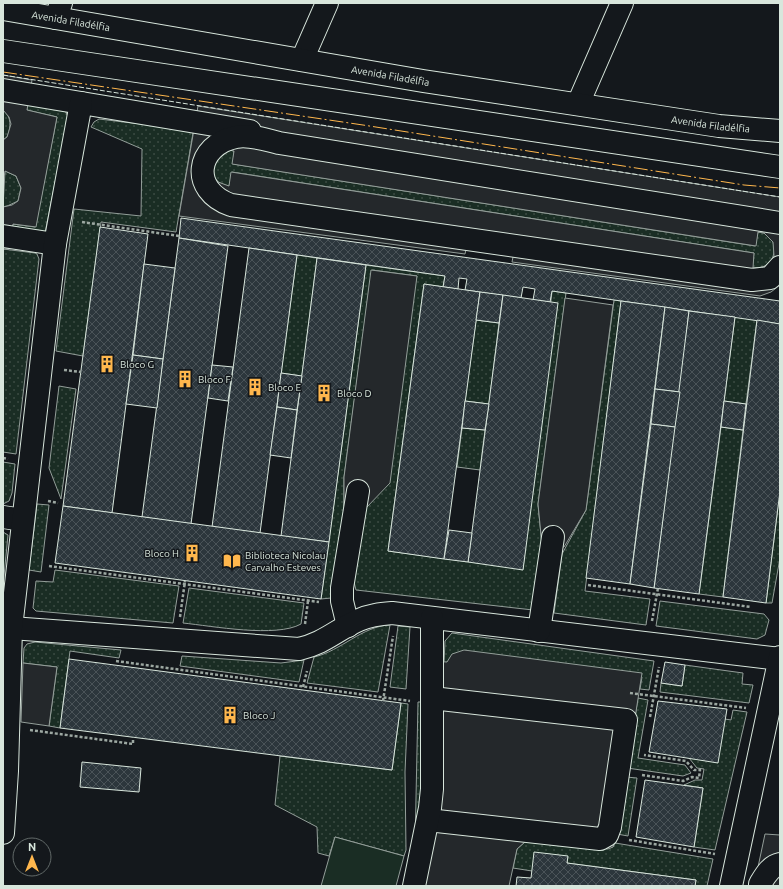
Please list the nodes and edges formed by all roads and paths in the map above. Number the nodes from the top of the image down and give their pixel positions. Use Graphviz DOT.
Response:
graph roads {
  1 [pos="327,3"];
  2 [pos="622,3"];
  3 [pos="3,9"];
  4 [pos="58,10"];
  5 [pos="3,51"];
  6 [pos="302,60"];
  7 [pos="3,90"];
  8 [pos="81,103"];
  9 [pos="578,104"];
  10 [pos="780,131"];
  11 [pos="263,139"];
  12 [pos="780,167"];
  13 [pos="100,225"];
  14 [pos="779,226"];
  15 [pos="3,236"];
  16 [pos="179,236"];
  17 [pos="55,244"];
  18 [pos="779,271"];
  19 [pos="57,368"];
  20 [pos="81,372"];
  21 [pos="358,491"];
  22 [pos="13,518"];
  23 [pos="553,537"];
  24 [pos="49,566"];
  25 [pos="185,582"];
  26 [pos="588,585"];
  27 [pos="658,588"];
  28 [pos="657,594"];
  29 [pos="308,601"];
  30 [pos="342,601"];
  31 [pos="751,607"];
  32 [pos="397,614"];
  33 [pos="432,618"];
  34 [pos="179,620"];
  35 [pos="652,624"];
  36 [pos="305,626"];
  37 [pos="348,626"];
  38 [pos="10,628"];
  39 [pos="539,631"];
  40 [pos="662,646"];
  41 [pos="780,658"];
  42 [pos="112,660"];
  43 [pos="630,693"];
  44 [pos="654,696"];
  45 [pos="383,699"];
  46 [pos="422,700"];
  47 [pos="753,709"];
  48 [pos="649,724"];
  49 [pos="8,727"];
  50 [pos="133,737"];
  51 [pos="645,747"];
  52 [pos="5,769"];
  53 [pos="618,772"];
  54 [pos="428,820"];
  55 [pos="3,833"];
  56 [pos="607,835"];
  57 [pos="719,855"];
  58 [pos="780,864"];
  59 [pos="731,883"];
  60 [pos="761,885"];
  61 [pos="414,886"];
  1 -- 6 [label="main road"];
  2 -- 9 [label="main road"];
  3 -- 4 [label="main road, Avenida Filadélfia"];
  4 -- 6 [label="main road, Avenida Filadélfia"];
  5 -- 12 [label="main road"];
  6 -- 9 [label="main road, Avenida Filadélfia"];
  7 -- 8 [label="main road"];
  8 -- 11 [label="main road"];
  8 -- 17 [label="main road"];
  9 -- 10 [label="main road, Avenida Filadélfia"];
  11 -- 14 [label="main road"];
  11 -- 18 [label="main road"];
  13 -- 16 [label="path"];
  15 -- 17 [label="main road"];
  17 -- 22 [label="main road"];
  19 -- 20 [label="path"];
  21 -- 30 [label="main road"];
  22 -- 38 [label="main road"];
  23 -- 39 [label="main road"];
  24 -- 25 [label="path"];
  25 -- 29 [label="path"];
  25 -- 34 [label="path"];
  26 -- 28 [label="path"];
  27 -- 28 [label="path"];
  28 -- 31 [label="path"];
  28 -- 35 [label="path"];
  29 -- 30 [label="path"];
  29 -- 36 [label="path"];
  30 -- 37 [label="main road"];
  32 -- 33 [label="main road"];
  32 -- 37 [label="main road"];
  32 -- 45 [label="path"];
  33 -- 39 [label="main road"];
  33 -- 46 [label="main road"];
  37 -- 38 [label="main road"];
  38 -- 49 [label="main road"];
  39 -- 40 [label="main road"];
  40 -- 41 [label="main road"];
  40 -- 44 [label="path"];
  41 -- 59 [label="main road"];
  42 -- 45 [label="path"];
  43 -- 44 [label="path"];
  44 -- 47 [label="path"];
  44 -- 48 [label="path"];
  45 -- 46 [label="path"];
  46 -- 53 [label="main road"];
  46 -- 54 [label="main road"];
  49 -- 50 [label="path"];
  49 -- 52 [label="main road"];
  51 -- 53 [label="path"];
  52 -- 55 [label="main road"];
  53 -- 56 [label="main road"];
  54 -- 56 [label="main road"];
  54 -- 61 [label="main road"];
  56 -- 57 [label="path"];
  58 -- 60 [label="main road"];
  59 -- 60 [label="main road"];
}
